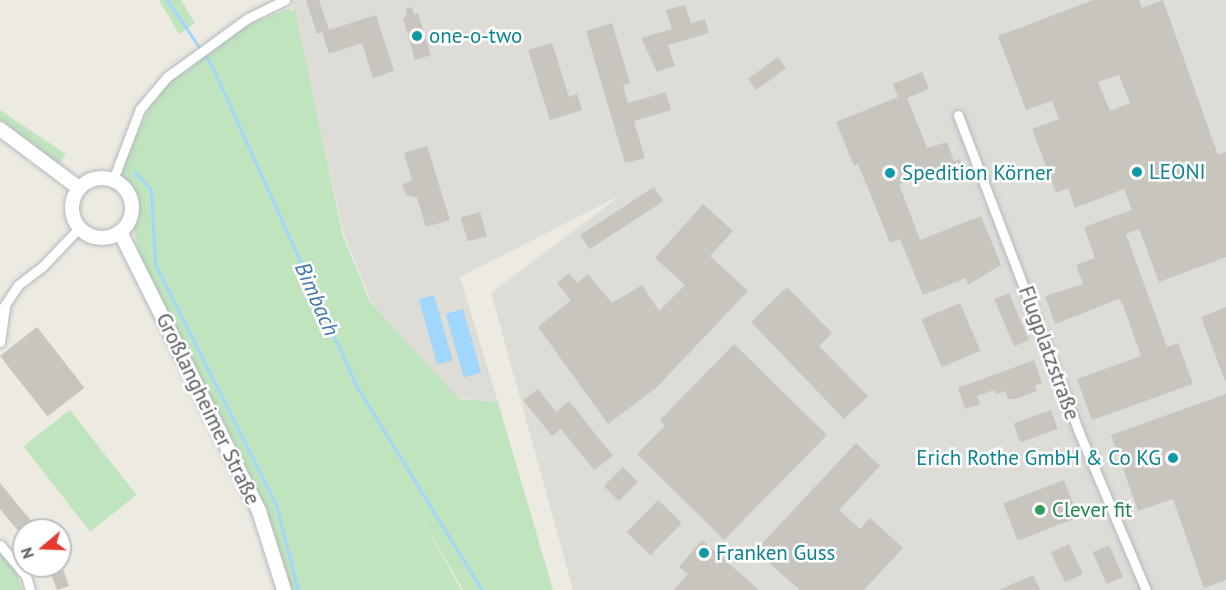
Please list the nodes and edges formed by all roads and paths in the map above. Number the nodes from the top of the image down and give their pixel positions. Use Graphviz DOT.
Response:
graph roads {
  1 [pos="285,0"];
  2 [pos="958,115"];
  3 [pos="0,129"];
  4 [pos="113,180"];
  5 [pos="80,189"];
  6 [pos="80,227"];
  7 [pos="120,232"];
  8 [pos="2,309"];
  9 [pos="0,342"];
  10 [pos="0,545"];
  11 [pos="30,590"];
  12 [pos="284,590"];
  13 [pos="1146,590"];
  1 -- 4 [label="street"];
  2 -- 13 [label="street, Flugplatzstraße"];
  3 -- 5 [label="main road"];
  4 -- 5 [label="main road"];
  4 -- 7 [label="main road"];
  5 -- 6 [label="main road"];
  6 -- 7 [label="main road"];
  6 -- 8 [label="street"];
  7 -- 12 [label="main road, Großlangheimer Straße"];
  8 -- 9 [label="street"];
  10 -- 11 [label="street"];
}
